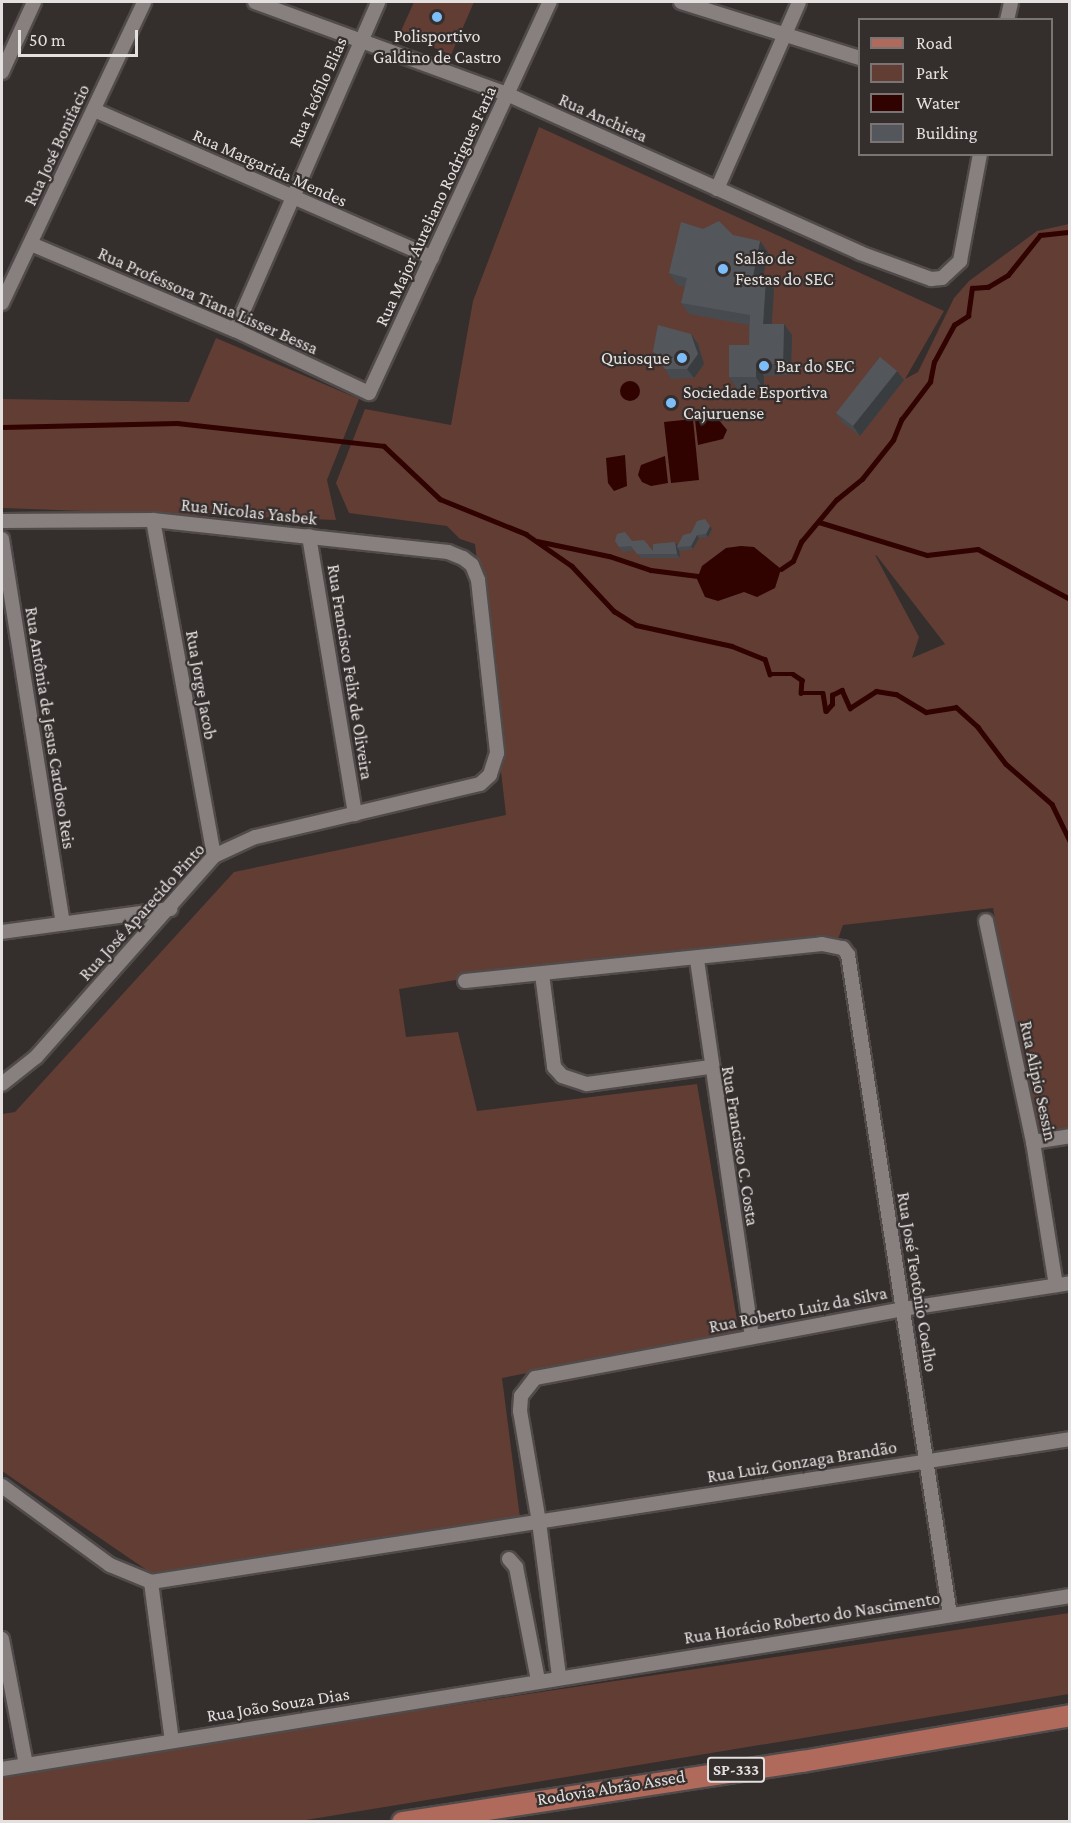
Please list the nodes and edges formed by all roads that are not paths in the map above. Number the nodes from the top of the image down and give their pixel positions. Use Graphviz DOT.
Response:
graph roads {
  1 [pos="34,2"];
  2 [pos="144,2"];
  3 [pos="255,2"];
  4 [pos="378,2"];
  5 [pos="550,2"];
  6 [pos="681,2"];
  7 [pos="799,2"];
  8 [pos="1011,2"];
  9 [pos="1007,18"];
  10 [pos="784,37"];
  11 [pos="360,41"];
  12 [pos="858,57"];
  13 [pos="2,72"];
  14 [pos="509,95"];
  15 [pos="94,110"];
  16 [pos="980,156"];
  17 [pos="717,189"];
  18 [pos="292,198"];
  19 [pos="31,244"];
  20 [pos="432,258"];
  21 [pos="2,303"];
  22 [pos="234,330"];
  23 [pos="369,393"];
  24 [pos="153,520"];
  25 [pos="2,521"];
  26 [pos="309,536"];
  27 [pos="2,539"];
  28 [pos="497,753"];
  29 [pos="355,814"];
  30 [pos="214,856"];
  31 [pos="170,909"];
  32 [pos="986,921"];
  33 [pos="63,922"];
  34 [pos="2,932"];
  35 [pos="697,960"];
  36 [pos="542,974"];
  37 [pos="465,981"];
  38 [pos="709,1067"];
  39 [pos="2,1084"];
  40 [pos="1070,1136"];
  41 [pos="1033,1142"];
  42 [pos="1063,1284"];
  43 [pos="903,1309"];
  44 [pos="752,1337"];
  45 [pos="1070,1439"];
  46 [pos="927,1461"];
  47 [pos="2,1486"];
  48 [pos="539,1521"];
  49 [pos="509,1559"];
  50 [pos="151,1582"];
  51 [pos="1070,1596"];
  52 [pos="950,1615"];
  53 [pos="2,1639"];
  54 [pos="559,1676"];
  55 [pos="538,1680"];
  56 [pos="1070,1715"];
  57 [pos="172,1741"];
  58 [pos="26,1765"];
  59 [pos="2,1769"];
  60 [pos="402,1821"];
  1 -- 13 [label="street"];
  2 -- 15 [label="street, Rua José Bonifacio"];
  3 -- 11 [label="street, Rua Anchieta"];
  4 -- 11 [label="street, Rua Teófilo Elias"];
  5 -- 14 [label="street, Rua Major Aureliano Rodrigues Faria"];
  6 -- 10 [label="street"];
  7 -- 10 [label="street"];
  8 -- 9 [label="street"];
  10 -- 12 [label="street"];
  10 -- 17 [label="street"];
  11 -- 14 [label="street, Rua Anchieta"];
  11 -- 18 [label="street, Rua Teófilo Elias"];
  14 -- 17 [label="street, Rua Anchieta"];
  14 -- 20 [label="street, Rua Major Aureliano Rodrigues Faria"];
  15 -- 18 [label="street, Rua Margarida Mendes"];
  15 -- 19 [label="street, Rua José Bonifacio"];
  16 -- 17 [label="street, Rua Anchieta"];
  18 -- 20 [label="street, Rua Margarida Mendes"];
  18 -- 22 [label="street, Rua Teófilo Elias"];
  19 -- 21 [label="street, Rua José Bonifacio"];
  19 -- 22 [label="street, Rua Professora Tiana Lisser Bessa"];
  20 -- 23 [label="street, Rua Major Aureliano Rodrigues Faria"];
  22 -- 23 [label="street, Rua Professora Tiana Lisser Bessa"];
  24 -- 25 [label="street, Rua Nicolas Yasbek"];
  24 -- 26 [label="street, Rua Nicolas Yasbek"];
  24 -- 30 [label="street, Rua Jorge Jacob"];
  26 -- 28 [label="street, Rua Nicolas Yasbek"];
  26 -- 29 [label="street, Rua Francisco Felix de Oliveira"];
  27 -- 33 [label="street, Rua Antônia de Jesus Cardoso Reis"];
  28 -- 29 [label="street, Rua José Aparecido Pinto"];
  29 -- 30 [label="street, Rua José Aparecido Pinto"];
  30 -- 31 [label="street, Rua José Aparecido Pinto"];
  31 -- 33 [label="street"];
  31 -- 39 [label="street, Rua José Aparecido Pinto"];
  32 -- 41 [label="street, Rua Alipio Sessin"];
  33 -- 34 [label="street"];
  35 -- 36 [label="street"];
  35 -- 38 [label="street, Rua Francisco C. Costa"];
  35 -- 43 [label="street, Rua José Teotônio Coelho"];
  36 -- 37 [label="street"];
  36 -- 38 [label="street"];
  38 -- 44 [label="street, Rua Francisco C. Costa"];
  40 -- 41 [label="street"];
  41 -- 42 [label="street, Rua Alipio Sessin"];
  42 -- 43 [label="street, Rua Roberto Luiz da Silva"];
  43 -- 44 [label="street, Rua Roberto Luiz da Silva"];
  43 -- 46 [label="street, Rua José Teotônio Coelho"];
  44 -- 48 [label="street, Rua Roberto Luiz da Silva"];
  45 -- 46 [label="street, Rua Luiz Gonzaga Brandão"];
  46 -- 48 [label="street, Rua Luiz Gonzaga Brandão"];
  46 -- 52 [label="street, Rua José Teotônio Coelho"];
  47 -- 50 [label="street"];
  48 -- 50 [label="street, Rua Luiz Gonzaga Brandão"];
  48 -- 54 [label="street"];
  49 -- 55 [label="street"];
  50 -- 57 [label="street"];
  51 -- 52 [label="street, Rua Horácio Roberto do Nascimento"];
  52 -- 54 [label="street, Rua Horácio Roberto do Nascimento"];
  53 -- 58 [label="street"];
  54 -- 55 [label="street, Rua João Souza Dias"];
  55 -- 57 [label="street, Rua João Souza Dias"];
  56 -- 60 [label="main road, Rodovia Abrão Assed / SP-333"];
  57 -- 58 [label="street, Rua João Souza Dias"];
  58 -- 59 [label="street, Rua João Souza Dias"];
}
